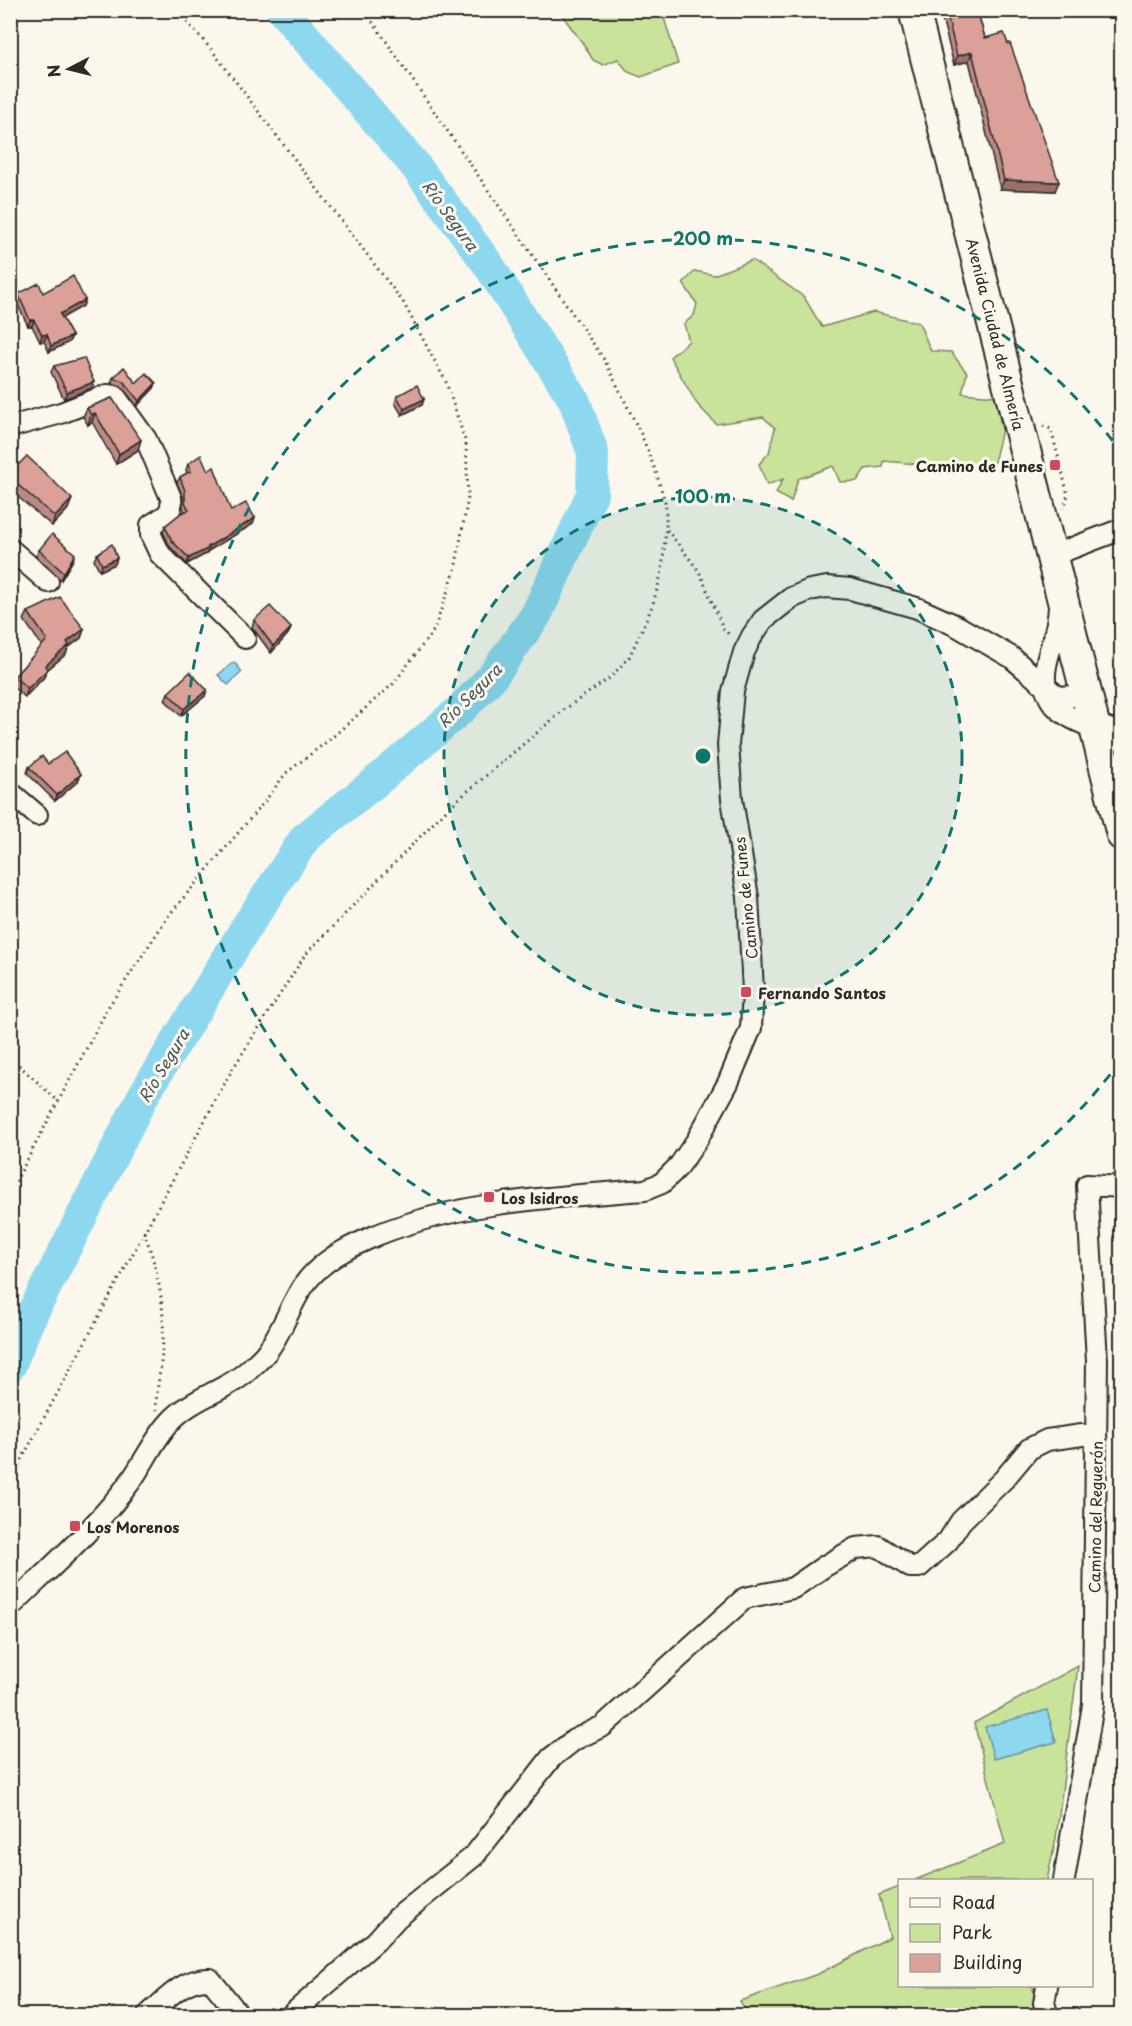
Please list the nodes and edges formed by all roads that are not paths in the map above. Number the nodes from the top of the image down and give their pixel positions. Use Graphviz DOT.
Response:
graph roads {
  1 [pos="914,10"];
  2 [pos="10,428"];
  3 [pos="1122,529"];
  4 [pos="10,549"];
  5 [pos="1051,556"];
  6 [pos="48,582"];
  7 [pos="1060,590"];
  8 [pos="1056,636"];
  9 [pos="245,638"];
  10 [pos="1011,657"];
  11 [pos="1084,687"];
  12 [pos="1047,688"];
  13 [pos="1108,732"];
  14 [pos="1122,757"];
  15 [pos="1109,785"];
  16 [pos="10,792"];
  17 [pos="37,815"];
  18 [pos="1122,835"];
  19 [pos="1122,1187"];
  20 [pos="1096,1433"];
  21 [pos="10,1607"];
  22 [pos="1064,1879"];
  23 [pos="1047,1987"];
  24 [pos="147,2016"];
  25 [pos="240,2016"];
  26 [pos="290,2016"];
  27 [pos="1048,2016"];
  1 -- 5 [label="main road, Avenida Ciudad de Almería"];
  2 -- 9 [label="street"];
  3 -- 5 [label="street"];
  4 -- 6 [label="street"];
  5 -- 7 [label="main road, Avenida Ciudad de Almería"];
  7 -- 8 [label="street"];
  7 -- 11 [label="main road, Avenida Ciudad de Almería"];
  8 -- 10 [label="street"];
  8 -- 12 [label="street"];
  10 -- 12 [label="street, Camino de Funes"];
  10 -- 21 [label="street, Camino de Funes"];
  11 -- 12 [label="street"];
  11 -- 13 [label="main road, Avenida Ciudad de Almería"];
  12 -- 13 [label="street"];
  13 -- 15 [label="main road, Avenida Ciudad de Almería"];
  14 -- 15 [label="main road"];
  15 -- 18 [label="main road, Avenida Ciudad de Almería"];
  16 -- 17 [label="street"];
  19 -- 20 [label="street, Camino del Reguerón"];
  20 -- 22 [label="street, Camino del Reguerón"];
  20 -- 26 [label="street"];
  23 -- 27 [label="street"];
  24 -- 25 [label="street"];
}
